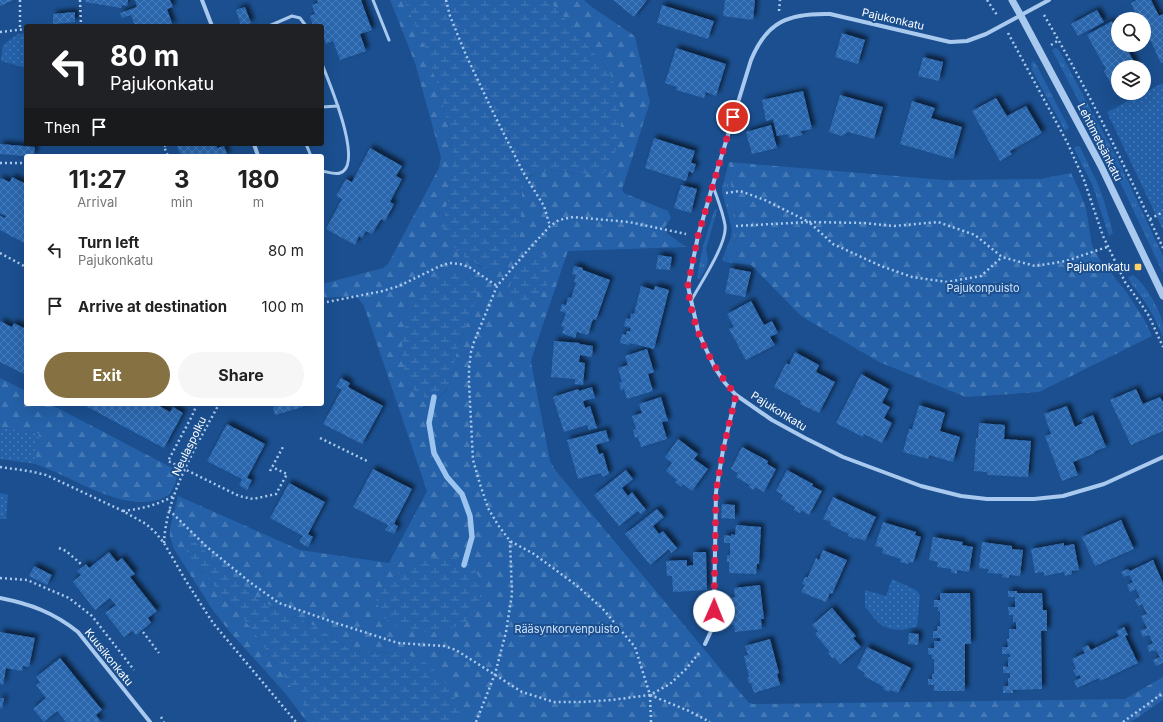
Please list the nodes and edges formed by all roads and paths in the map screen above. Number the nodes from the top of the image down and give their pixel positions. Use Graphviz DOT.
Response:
graph roads {
  1 [pos="20,0"];
  2 [pos="80,0"];
  3 [pos="202,0"];
  4 [pos="373,0"];
  5 [pos="446,0"];
  6 [pos="987,0"];
  7 [pos="1012,0"];
  8 [pos="1049,0"];
  9 [pos="1039,6"];
  10 [pos="1021,16"];
  11 [pos="81,24"];
  12 [pos="211,24"];
  13 [pos="274,24"];
  14 [pos="304,24"];
  15 [pos="1003,25"];
  16 [pos="24,29"];
  17 [pos="20,30"];
  18 [pos="0,32"];
  19 [pos="389,40"];
  20 [pos="324,69"];
  21 [pos="338,106"];
  22 [pos="324,108"];
  23 [pos="0,163"];
  24 [pos="24,163"];
  25 [pos="324,170"];
  26 [pos="713,186"];
  27 [pos="716,194"];
  28 [pos="1163,212"];
  29 [pos="1150,219"];
  30 [pos="809,222"];
  31 [pos="550,226"];
  32 [pos="726,226"];
  33 [pos="698,236"];
  34 [pos="1107,247"];
  35 [pos="1163,248"];
  36 [pos="0,254"];
  37 [pos="1002,257"];
  38 [pos="24,266"];
  39 [pos="498,286"];
  40 [pos="1163,296"];
  41 [pos="691,301"];
  42 [pos="324,303"];
  43 [pos="1163,347"];
  44 [pos="736,395"];
  45 [pos="196,406"];
  46 [pos="218,406"];
  47 [pos="320,438"];
  48 [pos="284,444"];
  49 [pos="1163,457"];
  50 [pos="367,461"];
  51 [pos="0,467"];
  52 [pos="272,467"];
  53 [pos="185,469"];
  54 [pos="270,471"];
  55 [pos="174,496"];
  56 [pos="169,510"];
  57 [pos="123,511"];
  58 [pos="510,541"];
  59 [pos="164,543"];
  60 [pos="59,548"];
  61 [pos="81,564"];
  62 [pos="0,578"];
  63 [pos="0,598"];
  64 [pos="143,632"];
  65 [pos="705,644"];
  66 [pos="159,653"];
  67 [pos="134,670"];
  68 [pos="495,674"];
  69 [pos="1163,693"];
  70 [pos="650,694"];
  71 [pos="150,722"];
  72 [pos="296,722"];
  73 [pos="476,722"];
  74 [pos="651,722"];
  75 [pos="710,722"];
  76 [pos="1123,722"];
  1 -- 17 [label="path"];
  2 -- 11 [label="path"];
  3 -- 12 [label="street"];
  4 -- 19 [label="lane"];
  5 -- 31 [label="path"];
  6 -- 15 [label="path"];
  7 -- 10 [label="street, Lehtimetsänkatu"];
  8 -- 9 [label="street, Pajukonkatu"];
  9 -- 10 [label="street, Pajukonkatu"];
  9 -- 29 [label="path"];
  10 -- 15 [label="street, Pajukonkatu"];
  10 -- 40 [label="street, Lehtimetsänkatu"];
  13 -- 14 [label="lane"];
  15 -- 26 [label="street, Pajukonkatu"];
  15 -- 34 [label="path"];
  16 -- 17 [label="path"];
  17 -- 18 [label="path"];
  20 -- 21 [label="lane"];
  21 -- 22 [label="lane"];
  21 -- 25 [label="lane"];
  23 -- 24 [label="path"];
  26 -- 27 [label="lane"];
  26 -- 33 [label="street, Pajukonkatu"];
  27 -- 30 [label="path"];
  27 -- 32 [label="lane"];
  28 -- 29 [label="path"];
  29 -- 35 [label="path"];
  30 -- 32 [label="path"];
  30 -- 37 [label="path"];
  30 -- 37 [label="path"];
  31 -- 33 [label="path"];
  31 -- 39 [label="path"];
  32 -- 41 [label="lane"];
  33 -- 41 [label="street, Pajukonkatu"];
  34 -- 37 [label="path"];
  34 -- 43 [label="path"];
  36 -- 38 [label="path"];
  39 -- 42 [label="path"];
  39 -- 58 [label="path"];
  41 -- 44 [label="street, Pajukonkatu"];
  44 -- 49 [label="street, Pajukonkatu"];
  44 -- 65 [label="street"];
  45 -- 53 [label="path"];
  46 -- 53 [label="path, Neulaspolku"];
  47 -- 50 [label="path"];
  48 -- 52 [label="path"];
  51 -- 57 [label="path"];
  52 -- 53 [label="path"];
  52 -- 54 [label="path"];
  53 -- 55 [label="path, Neulaspolku"];
  55 -- 56 [label="path, Neulaspolku"];
  55 -- 57 [label="path"];
  56 -- 59 [label="path, Neulaspolku"];
  56 -- 68 [label="path"];
  57 -- 59 [label="path"];
  58 -- 68 [label="path"];
  58 -- 70 [label="path"];
  59 -- 72 [label="path"];
  60 -- 61 [label="path"];
  62 -- 67 [label="path"];
  63 -- 71 [label="street, Kuusikonkatu"];
  64 -- 66 [label="path"];
  65 -- 70 [label="path"];
  68 -- 70 [label="path"];
  68 -- 73 [label="path"];
  69 -- 76 [label="path"];
  70 -- 74 [label="path"];
  70 -- 75 [label="path"];
}
